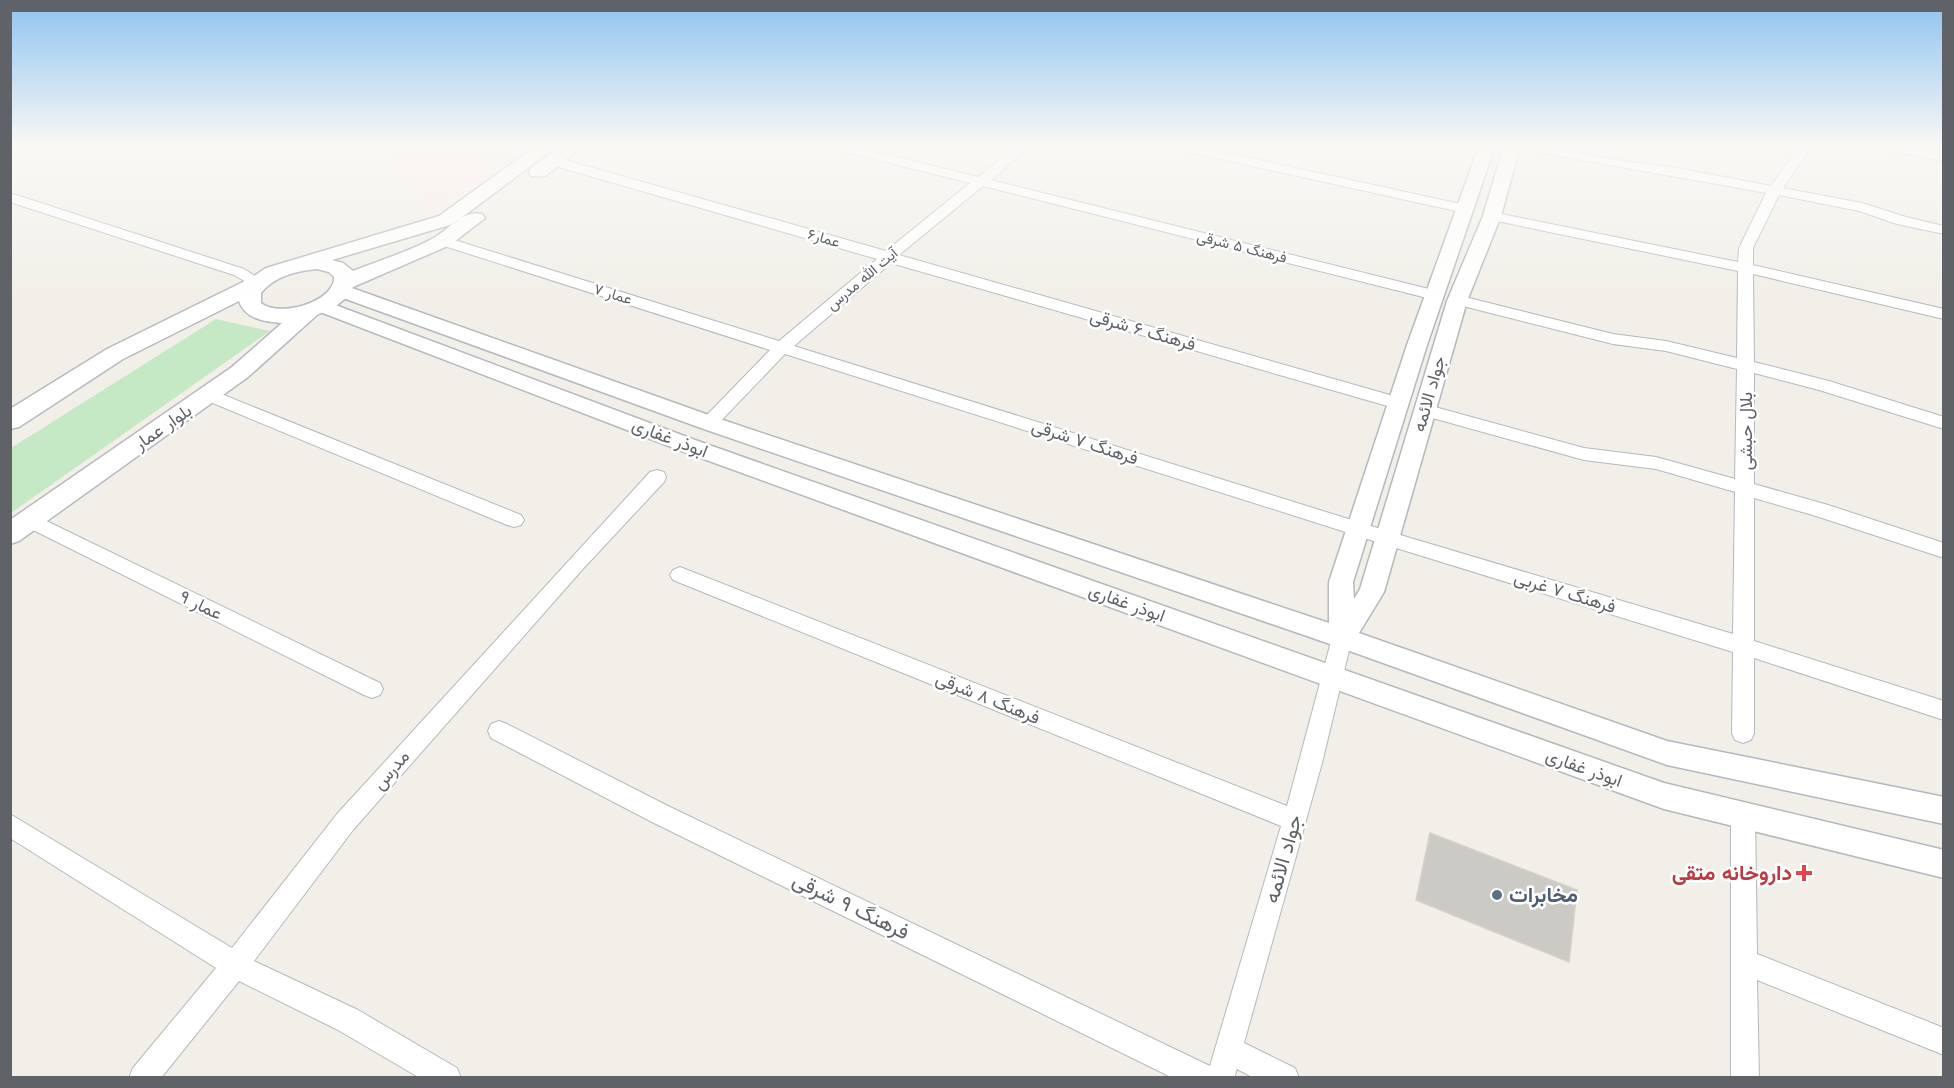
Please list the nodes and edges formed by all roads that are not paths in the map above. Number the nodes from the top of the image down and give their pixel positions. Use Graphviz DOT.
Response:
graph roads {
  1 [pos="482,197"];
  2 [pos="497,197"];
  3 [pos="694,197"];
  4 [pos="962,197"];
  5 [pos="1039,197"];
  6 [pos="1409,197"];
  7 [pos="1469,197"];
  8 [pos="1497,197"];
  9 [pos="1772,197"];
  10 [pos="1810,197"];
  11 [pos="18,199"];
  12 [pos="10,209"];
  13 [pos="1465,209"];
  14 [pos="1492,216"];
  15 [pos="1944,230"];
  16 [pos="443,241"];
  17 [pos="888,256"];
  18 [pos="1746,268"];
  19 [pos="263,274"];
  20 [pos="1435,296"];
  21 [pos="329,298"];
  22 [pos="1457,300"];
  23 [pos="1944,314"];
  24 [pos="783,346"];
  25 [pos="1746,366"];
  26 [pos="209,395"];
  27 [pos="1398,403"];
  28 [pos="1424,410"];
  29 [pos="13,416"];
  30 [pos="709,423"];
  31 [pos="1944,423"];
  32 [pos="657,477"];
  33 [pos="1746,489"];
  34 [pos="514,519"];
  35 [pos="20,527"];
  36 [pos="1358,528"];
  37 [pos="1387,537"];
  38 [pos="1944,551"];
  39 [pos="680,575"];
  40 [pos="1342,638"];
  41 [pos="1743,646"];
  42 [pos="1332,678"];
  43 [pos="372,689"];
  44 [pos="1944,711"];
  45 [pos="499,732"];
  46 [pos="1743,733"];
  47 [pos="1944,811"];
  48 [pos="1743,815"];
  49 [pos="1295,820"];
  50 [pos="10,825"];
  51 [pos="1944,864"];
  52 [pos="1744,962"];
  53 [pos="235,965"];
  54 [pos="1944,1042"];
  55 [pos="1228,1050"];
  56 [pos="143,1077"];
  57 [pos="447,1077"];
  58 [pos="1204,1077"];
  59 [pos="1220,1077"];
  60 [pos="1285,1077"];
  61 [pos="1745,1077"];
  1 -- 19 [label="main road, بلوار عمار"];
  2 -- 16 [label="main road, بلوار عمار"];
  3 -- 17 [label="street, عمار۶"];
  4 -- 17 [label="street, آیت الله مدرس"];
  5 -- 20 [label="street, فرهنگ ۵ شرقی"];
  6 -- 13 [label="street"];
  7 -- 13 [label="street, جواد الائمه"];
  8 -- 14 [label="street, جواد الائمه"];
  9 -- 18 [label="street, بلال حبشی"];
  10 -- 15 [label="street"];
  11 -- 12 [label="street"];
  11 -- 19 [label="street"];
  13 -- 20 [label="street, جواد الائمه"];
  14 -- 18 [label="street"];
  14 -- 22 [label="street, جواد الائمه"];
  16 -- 21 [label="main road, بلوار عمار"];
  16 -- 24 [label="street, عمار ۷"];
  17 -- 24 [label="street, آیت الله مدرس"];
  17 -- 27 [label="street, فرهنگ ۶ شرقی"];
  18 -- 23 [label="street"];
  18 -- 25 [label="street, بلال حبشی"];
  19 -- 21 [label="main road"];
  19 -- 21 [label="main road"];
  19 -- 29 [label="main road, بلوار عمار"];
  20 -- 27 [label="street, جواد الائمه"];
  21 -- 26 [label="main road, بلوار عمار"];
  21 -- 30 [label="street, ابوذر غفاری"];
  21 -- 42 [label="street, ابوذر غفاری"];
  22 -- 25 [label="street"];
  22 -- 28 [label="street, جواد الائمه"];
  24 -- 30 [label="street, آیت الله مدرس"];
  24 -- 36 [label="street, فرهنگ ۷ شرقی"];
  25 -- 31 [label="street"];
  25 -- 33 [label="street, بلال حبشی"];
  26 -- 34 [label="street"];
  26 -- 35 [label="main road, بلوار عمار"];
  27 -- 36 [label="street, جواد الائمه"];
  28 -- 33 [label="street"];
  28 -- 37 [label="street, جواد الائمه"];
  30 -- 40 [label="street, ابوذر غفاری"];
  32 -- 53 [label="street, مدرس"];
  33 -- 38 [label="street"];
  33 -- 41 [label="street, بلال حبشی"];
  35 -- 43 [label="street, عمار ۹"];
  36 -- 37 [label="street, فرهنگ ۷ شرقی"];
  36 -- 40 [label="street, جواد الائمه"];
  37 -- 40 [label="street, جواد الائمه"];
  37 -- 41 [label="street, فرهنگ ۷ غربی"];
  39 -- 49 [label="street, فرهنگ ۸ شرقی"];
  40 -- 42 [label="street, جواد الائمه"];
  40 -- 47 [label="street, ابوذر غفاری"];
  41 -- 44 [label="street, فرهنگ ۷ غربی"];
  41 -- 46 [label="street, بلال حبشی"];
  42 -- 48 [label="street, ابوذر غفاری"];
  42 -- 49 [label="street, جواد الائمه"];
  45 -- 58 [label="street, فرهنگ ۹ شرقی"];
  48 -- 51 [label="street, ابوذر غفاری"];
  48 -- 52 [label="street"];
  49 -- 55 [label="street, جواد الائمه"];
  50 -- 53 [label="street"];
  52 -- 54 [label="street"];
  52 -- 61 [label="street"];
  53 -- 56 [label="street, مدرس"];
  53 -- 57 [label="street"];
  55 -- 59 [label="street, جواد الائمه"];
  55 -- 60 [label="street"];
}
